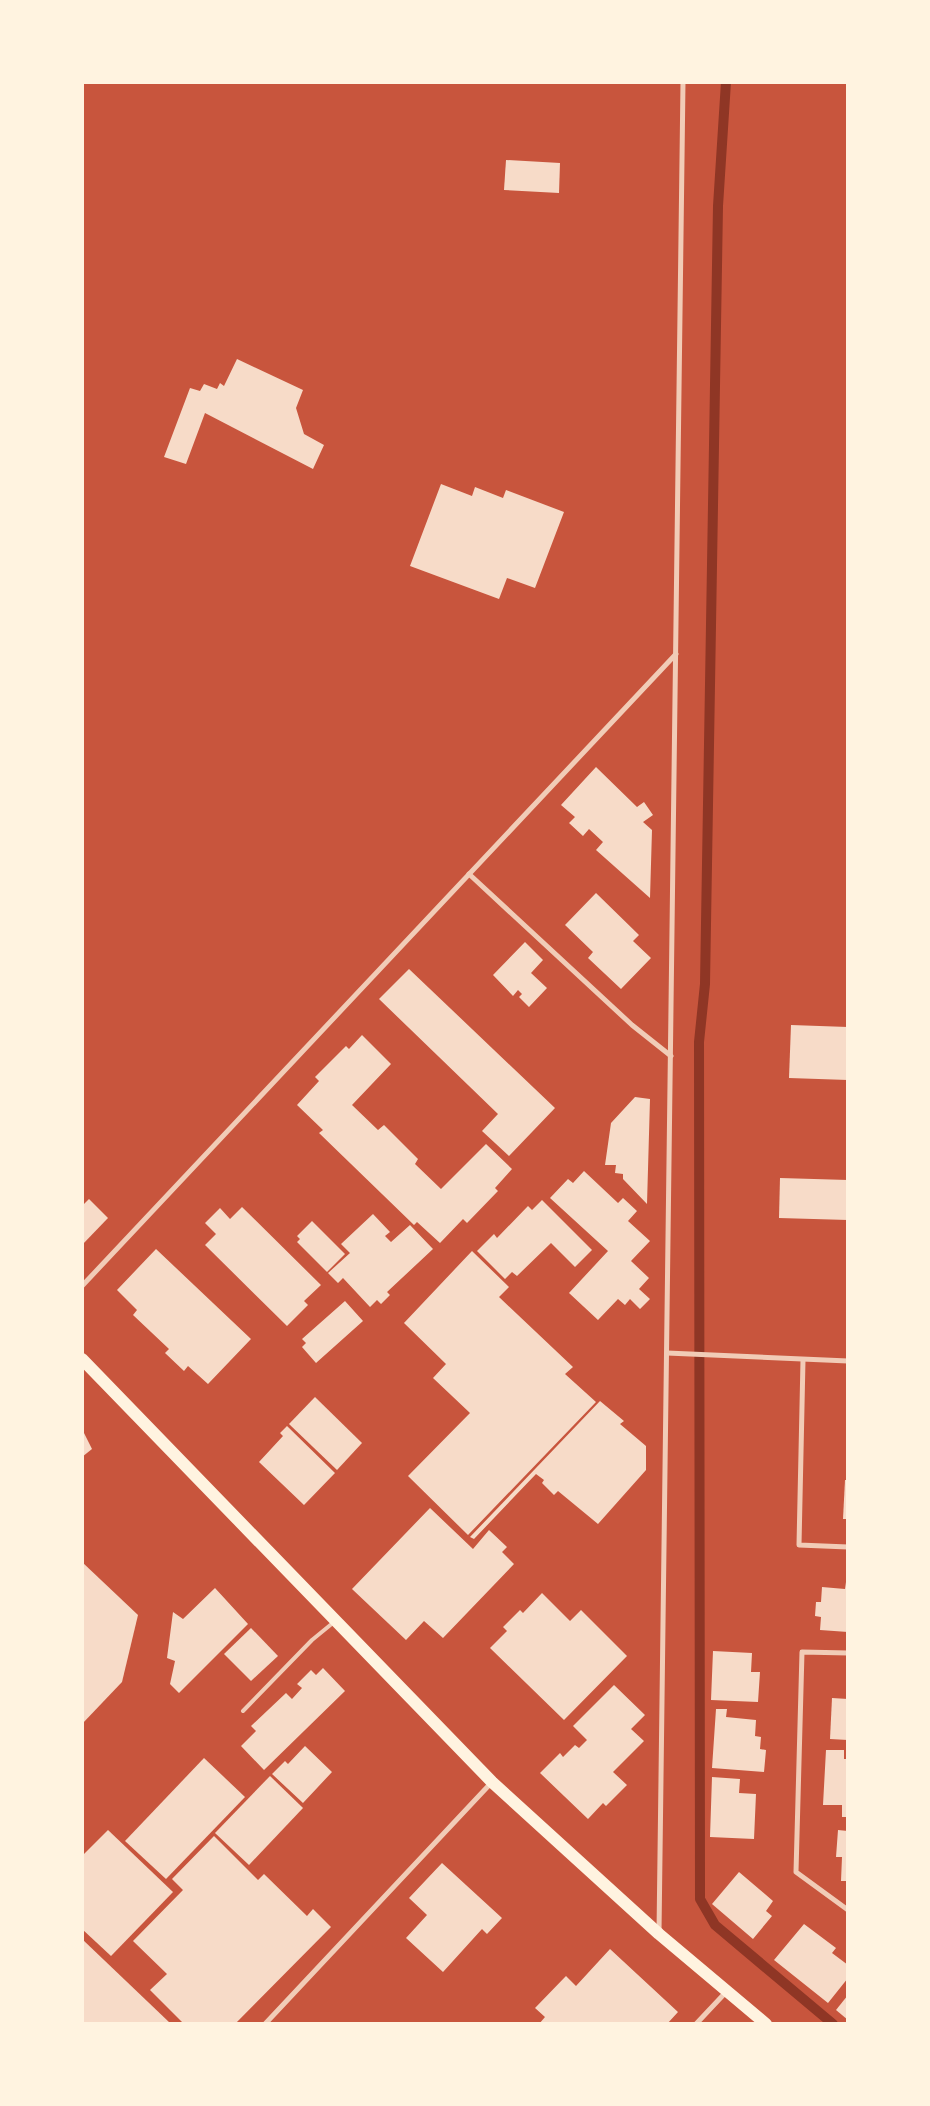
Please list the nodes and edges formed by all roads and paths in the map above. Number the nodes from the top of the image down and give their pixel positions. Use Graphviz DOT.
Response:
graph roads {
  1 [pos="683,82"];
  2 [pos="676,654"];
  3 [pos="469,874"];
  4 [pos="671,1056"];
  5 [pos="82,1286"];
  6 [pos="667,1353"];
  7 [pos="82,1359"];
  8 [pos="803,1360"];
  9 [pos="848,1361"];
  10 [pos="848,1547"];
  11 [pos="336,1621"];
  12 [pos="848,1653"];
  13 [pos="243,1711"];
  14 [pos="492,1782"];
  15 [pos="848,1910"];
  16 [pos="659,1934"];
  17 [pos="727,1991"];
  18 [pos="265,2024"];
  19 [pos="696,2024"];
  20 [pos="766,2024"];
  1 -- 2 [label="street"];
  2 -- 3 [label="street"];
  2 -- 4 [label="street"];
  3 -- 4 [label="street"];
  3 -- 5 [label="street"];
  4 -- 6 [label="street"];
  6 -- 8 [label="street"];
  6 -- 16 [label="street"];
  7 -- 11 [label="main road"];
  8 -- 9 [label="street"];
  8 -- 10 [label="street"];
  11 -- 13 [label="lane"];
  11 -- 14 [label="main road"];
  12 -- 15 [label="street"];
  14 -- 16 [label="main road"];
  14 -- 18 [label="street"];
  16 -- 17 [label="main road"];
  17 -- 19 [label="street"];
  17 -- 20 [label="main road"];
}
